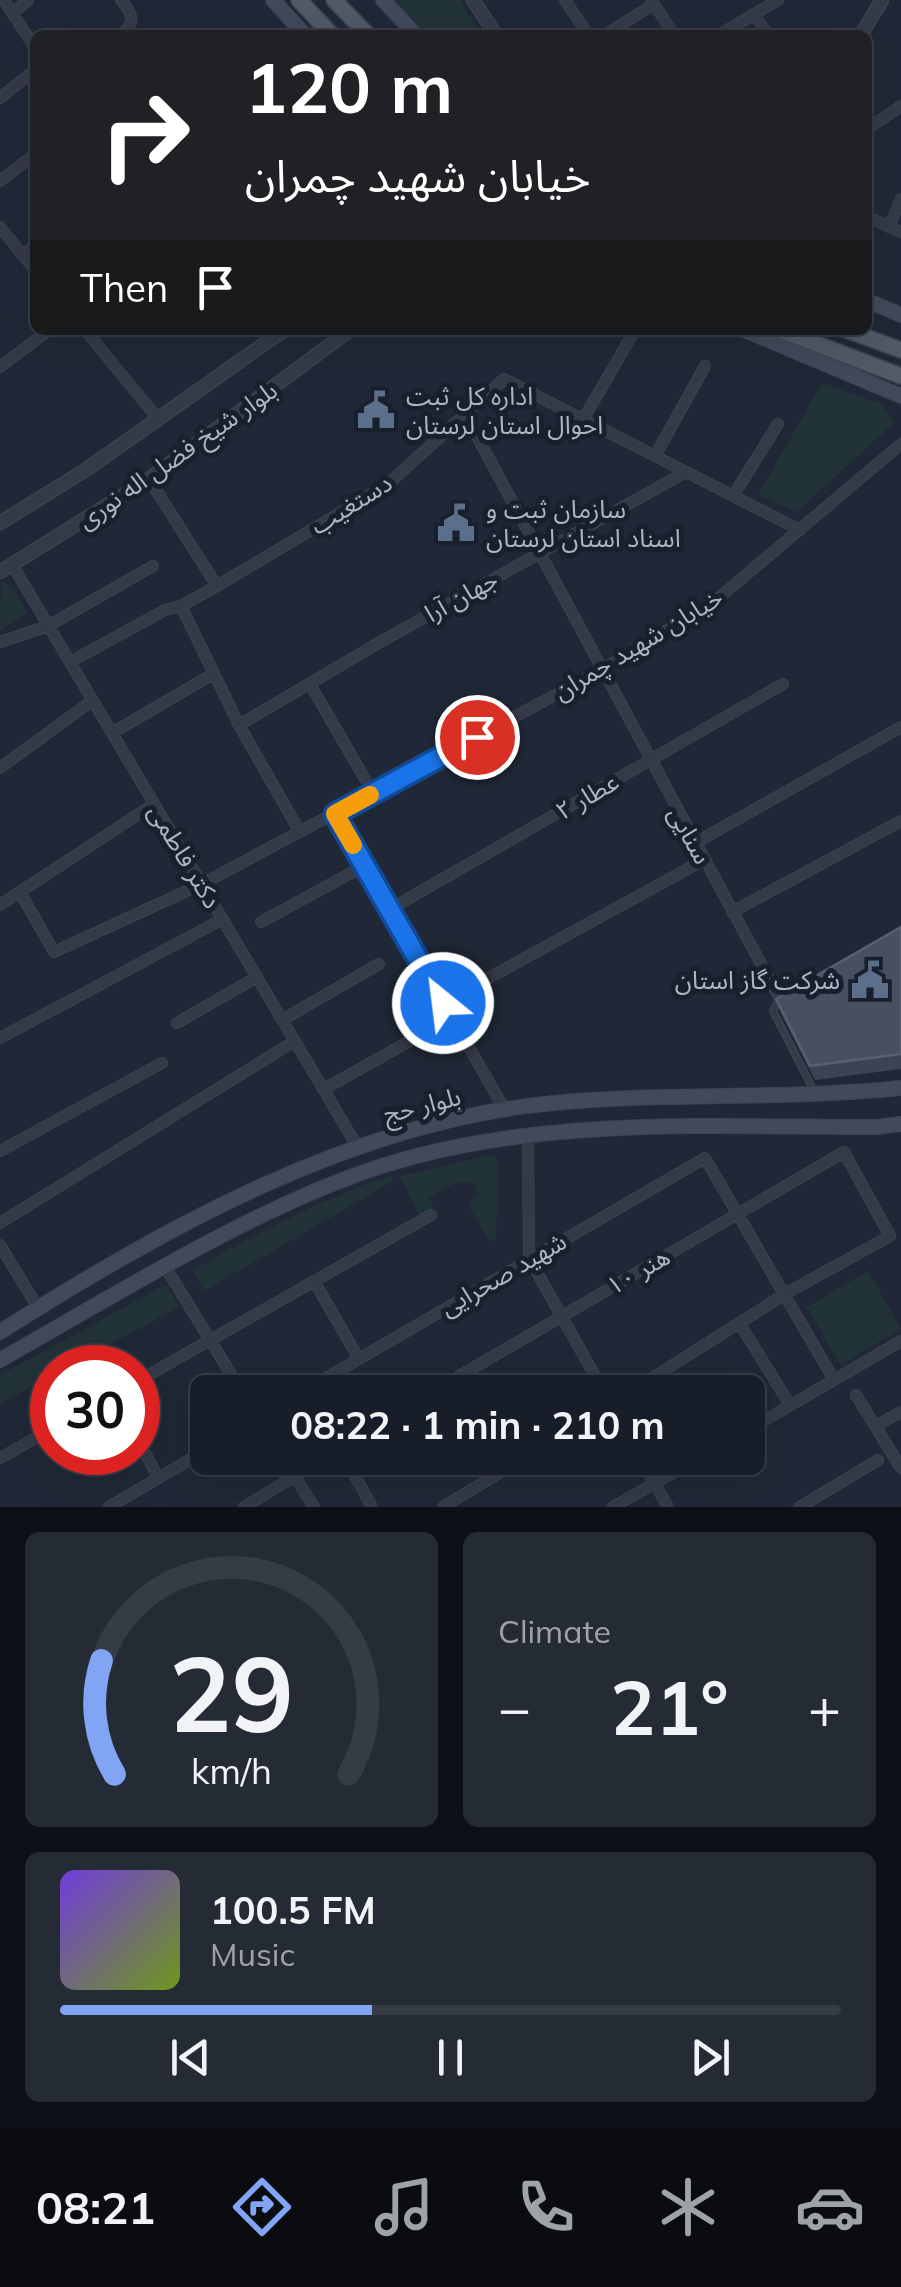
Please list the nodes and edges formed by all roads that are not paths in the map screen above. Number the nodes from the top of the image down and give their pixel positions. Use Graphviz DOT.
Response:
graph roads {
  1 [pos="4,0"];
  2 [pos="28,0"];
  3 [pos="122,0"];
  4 [pos="273,0"];
  5 [pos="299,0"];
  6 [pos="334,0"];
  7 [pos="382,0"];
  8 [pos="565,0"];
  9 [pos="778,0"];
  10 [pos="882,0"];
  11 [pos="478,2"];
  12 [pos="653,2"];
  13 [pos="12,13"];
  14 [pos="754,14"];
  15 [pos="127,30"];
  16 [pos="300,30"];
  17 [pos="327,30"];
  18 [pos="363,30"];
  19 [pos="411,30"];
  20 [pos="493,30"];
  21 [pos="585,30"];
  22 [pos="612,30"];
  23 [pos="671,30"];
  24 [pos="727,30"];
  25 [pos="765,30"];
  26 [pos="863,30"];
  27 [pos="30,40"];
  28 [pos="30,74"];
  29 [pos="1,95"];
  30 [pos="901,106"];
  31 [pos="872,125"];
  32 [pos="30,158"];
  33 [pos="0,181"];
  34 [pos="901,200"];
  35 [pos="872,219"];
  36 [pos="889,226"];
  37 [pos="0,228"];
  38 [pos="901,232"];
  39 [pos="30,249"];
  40 [pos="23,255"];
  41 [pos="30,264"];
  42 [pos="872,303"];
  43 [pos="901,315"];
  44 [pos="42,335"];
  45 [pos="89,335"];
  46 [pos="277,335"];
  47 [pos="343,335"];
  48 [pos="631,335"];
  49 [pos="756,335"];
  50 [pos="793,335"];
  51 [pos="860,335"];
  52 [pos="901,350"];
  53 [pos="705,366"];
  54 [pos="0,367"];
  55 [pos="901,376"];
  56 [pos="900,396"];
  57 [pos="465,414"];
  58 [pos="584,418"];
  59 [pos="159,420"];
  60 [pos="778,424"];
  61 [pos="898,444"];
  62 [pos="655,456"];
  63 [pos="686,472"];
  64 [pos="149,479"];
  65 [pos="733,496"];
  66 [pos="0,524"];
  67 [pos="800,530"];
  68 [pos="538,553"];
  69 [pos="153,566"];
  70 [pos="6,569"];
  71 [pos="217,586"];
  72 [pos="181,606"];
  73 [pos="48,626"];
  74 [pos="0,642"];
  75 [pos="70,662"];
  76 [pos="600,671"];
  77 [pos="213,674"];
  78 [pos="310,684"];
  79 [pos="783,684"];
  80 [pos="92,700"];
  81 [pos="239,725"];
  82 [pos="901,727"];
  83 [pos="112,733"];
  84 [pos="649,760"];
  85 [pos="0,768"];
  86 [pos="365,779"];
  87 [pos="154,804"];
  88 [pos="335,814"];
  89 [pos="901,822"];
  90 [pos="300,832"];
  91 [pos="694,843"];
  92 [pos="704,860"];
  93 [pos="364,866"];
  94 [pos="202,884"];
  95 [pos="20,892"];
  96 [pos="0,905"];
  97 [pos="390,910"];
  98 [pos="732,912"];
  99 [pos="223,920"];
  100 [pos="261,922"];
  101 [pos="379,964"];
  102 [pos="257,977"];
  103 [pos="797,990"];
  104 [pos="780,999"];
  105 [pos="443,1003"];
  106 [pos="282,1020"];
  107 [pos="177,1023"];
  108 [pos="424,1033"];
  109 [pos="0,1038"];
  110 [pos="295,1041"];
  111 [pos="162,1063"];
  112 [pos="901,1088"];
  113 [pos="324,1089"];
  114 [pos="816,1094"];
  115 [pos="762,1095"];
  116 [pos="707,1097"];
  117 [pos="504,1110"];
  118 [pos="901,1124"];
  119 [pos="708,1127"];
  120 [pos="764,1127"];
  121 [pos="528,1134"];
  122 [pos="357,1146"];
  123 [pos="0,1152"];
  124 [pos="738,1214"];
  125 [pos="431,1215"];
  126 [pos="0,1223"];
  127 [pos="0,1246"];
  128 [pos="528,1258"];
  129 [pos="166,1268"];
  130 [pos="314,1281"];
  131 [pos="785,1294"];
  132 [pos="38,1308"];
  133 [pos="560,1315"];
  134 [pos="740,1324"];
  135 [pos="0,1332"];
  136 [pos="210,1340"];
  137 [pos="901,1342"];
  138 [pos="359,1359"];
  139 [pos="0,1360"];
  140 [pos="160,1368"];
  141 [pos="232,1375"];
  142 [pos="331,1375"];
  143 [pos="460,1375"];
  144 [pos="594,1375"];
  145 [pos="658,1375"];
  146 [pos="834,1380"];
  147 [pos="856,1394"];
  148 [pos="790,1405"];
  149 [pos="901,1412"];
  150 [pos="765,1420"];
  151 [pos="876,1426"];
  152 [pos="30,1441"];
  153 [pos="0,1458"];
  154 [pos="190,1459"];
  155 [pos="878,1460"];
  156 [pos="901,1468"];
  157 [pos="156,1475"];
  158 [pos="354,1475"];
  159 [pos="496,1475"];
  160 [pos="650,1475"];
  161 [pos="669,1475"];
  162 [pos="295,1476"];
  163 [pos="158,1478"];
  164 [pos="655,1483"];
  165 [pos="109,1507"];
  166 [pos="244,1507"];
  167 [pos="314,1507"];
  168 [pos="372,1507"];
  169 [pos="443,1507"];
  170 [pos="614,1507"];
  171 [pos="668,1507"];
  172 [pos="800,1507"];
  1 -- 13 [label="street"];
  2 -- 13 [label="street"];
  3 -- 15 [label="street"];
  4 -- 16 [label="main road"];
  5 -- 17 [label="main road"];
  6 -- 18 [label="main road"];
  7 -- 19 [label="main road"];
  8 -- 21 [label="street"];
  9 -- 14 [label="street"];
  10 -- 26 [label="street"];
  11 -- 20 [label="street"];
  12 -- 22 [label="street"];
  12 -- 23 [label="street"];
  13 -- 27 [label="street"];
  14 -- 24 [label="street"];
  14 -- 25 [label="street"];
  28 -- 29 [label="street"];
  30 -- 31 [label="street"];
  32 -- 33 [label="street"];
  34 -- 36 [label="street"];
  35 -- 36 [label="street"];
  36 -- 38 [label="street"];
  37 -- 40 [label="street"];
  39 -- 40 [label="street"];
  40 -- 41 [label="street"];
  42 -- 43 [label="main road"];
  44 -- 54 [label="street"];
  45 -- 59 [label="street"];
  46 -- 59 [label="street, بلوار شیخ فضل اله نوری"];
  47 -- 64 [label="street, بلوار شیخ فضل اله نوری"];
  48 -- 58 [label="street"];
  49 -- 56 [label="main road"];
  50 -- 55 [label="main road"];
  51 -- 52 [label="main road"];
  53 -- 62 [label="street"];
  57 -- 58 [label="street, دستغیب"];
  57 -- 68 [label="street, سنایی"];
  57 -- 71 [label="street, دستغیب"];
  58 -- 62 [label="street"];
  59 -- 66 [label="street, بلوار شیخ فضل اله نوری"];
  60 -- 65 [label="street"];
  61 -- 67 [label="street, خیابان شهید چمران"];
  62 -- 63 [label="street"];
  63 -- 65 [label="street"];
  63 -- 68 [label="street, جهان آرا"];
  64 -- 70 [label="street, بلوار شیخ فضل اله نوری"];
  64 -- 71 [label="street"];
  65 -- 67 [label="street"];
  67 -- 76 [label="street, خیابان شهید چمران"];
  68 -- 76 [label="street, سنایی"];
  68 -- 78 [label="street, جهان آرا"];
  69 -- 73 [label="street"];
  70 -- 73 [label="street, دکتر فاطمی"];
  71 -- 72 [label="street, دستغیب"];
  72 -- 75 [label="street, دستغیب"];
  72 -- 77 [label="street"];
  73 -- 74 [label="street"];
  73 -- 75 [label="street, دکتر فاطمی"];
  75 -- 80 [label="street, دکتر فاطمی"];
  76 -- 84 [label="street, سنایی"];
  76 -- 88 [label="street, خیابان شهید چمران"];
  77 -- 81 [label="street"];
  77 -- 83 [label="street"];
  78 -- 81 [label="street, جهان آرا"];
  78 -- 86 [label="street"];
  79 -- 84 [label="street, عطار ۲"];
  80 -- 83 [label="street, دکتر فاطمی"];
  80 -- 85 [label="street"];
  81 -- 90 [label="street"];
  82 -- 91 [label="street"];
  83 -- 87 [label="street, دکتر فاطمی"];
  84 -- 91 [label="street, سنایی"];
  84 -- 97 [label="street, عطار ۲"];
  87 -- 94 [label="street, دکتر فاطمی"];
  87 -- 95 [label="street"];
  88 -- 90 [label="street, خیابان شهید چمران"];
  88 -- 93 [label="street"];
  89 -- 98 [label="street"];
  90 -- 94 [label="street, خیابان شهید چمران"];
  91 -- 92 [label="street, سنایی"];
  92 -- 98 [label="street, سنایی"];
  92 -- 105 [label="street"];
  93 -- 97 [label="street"];
  93 -- 100 [label="street"];
  94 -- 95 [label="street, خیابان شهید چمران"];
  94 -- 99 [label="street, دکتر فاطمی"];
  95 -- 96 [label="street"];
  97 -- 105 [label="street"];
  98 -- 104 [label="street, سنایی"];
  99 -- 102 [label="street, دکتر فاطمی"];
  99 -- 109 [label="street"];
  101 -- 106 [label="street"];
  102 -- 106 [label="street, دکتر فاطمی"];
  102 -- 107 [label="street"];
  103 -- 104 [label="street"];
  104 -- 114 [label="lane"];
  105 -- 117 [label="street"];
  106 -- 110 [label="street, دکتر فاطمی"];
  108 -- 113 [label="street"];
  110 -- 113 [label="street, دکتر فاطمی"];
  110 -- 126 [label="street"];
  111 -- 123 [label="street"];
  112 -- 114 [label="main road, بلوار حج"];
  113 -- 122 [label="street, دکتر فاطمی"];
  114 -- 115 [label="main road, بلوار حج"];
  115 -- 116 [label="main road, بلوار حج"];
  115 -- 120 [label="main road"];
  116 -- 117 [label="main road, بلوار حج"];
  116 -- 119 [label="main road"];
  117 -- 122 [label="main road, بلوار حج"];
  118 -- 120 [label="main road, بلوار حج"];
  119 -- 120 [label="main road, بلوار حج"];
  119 -- 121 [label="main road, بلوار حج"];
  121 -- 128 [label="street"];
  121 -- 129 [label="main road, بلوار حج"];
  122 -- 132 [label="main road, بلوار حج"];
  124 -- 128 [label="street, شهید صحرایی"];
  124 -- 131 [label="street"];
  124 -- 131 [label="street, هنر ۱۰"];
  124 -- 133 [label="street, هنر ۱۰"];
  125 -- 130 [label="street"];
  127 -- 132 [label="street"];
  128 -- 133 [label="street"];
  128 -- 138 [label="street, شهید صحرایی"];
  129 -- 136 [label="street"];
  129 -- 139 [label="main road, بلوار حج"];
  130 -- 136 [label="street"];
  130 -- 138 [label="street"];
  131 -- 134 [label="street"];
  131 -- 146 [label="street"];
  132 -- 135 [label="main road, بلوار حج"];
  133 -- 143 [label="street, هنر ۱۰"];
  133 -- 144 [label="street"];
  134 -- 145 [label="street"];
  134 -- 148 [label="street"];
  136 -- 140 [label="street"];
  136 -- 141 [label="street"];
  137 -- 146 [label="street"];
  138 -- 142 [label="street, شهید صحرایی"];
  146 -- 148 [label="street"];
  147 -- 151 [label="street"];
  148 -- 150 [label="street"];
  149 -- 151 [label="street"];
  151 -- 156 [label="street"];
  152 -- 153 [label="street"];
  154 -- 163 [label="street"];
  155 -- 172 [label="street"];
  157 -- 163 [label="street"];
  158 -- 168 [label="street"];
  159 -- 169 [label="street"];
  160 -- 164 [label="street"];
  161 -- 164 [label="street"];
  162 -- 166 [label="street"];
  162 -- 167 [label="street"];
  163 -- 165 [label="street"];
  164 -- 170 [label="street"];
  164 -- 171 [label="street"];
}
